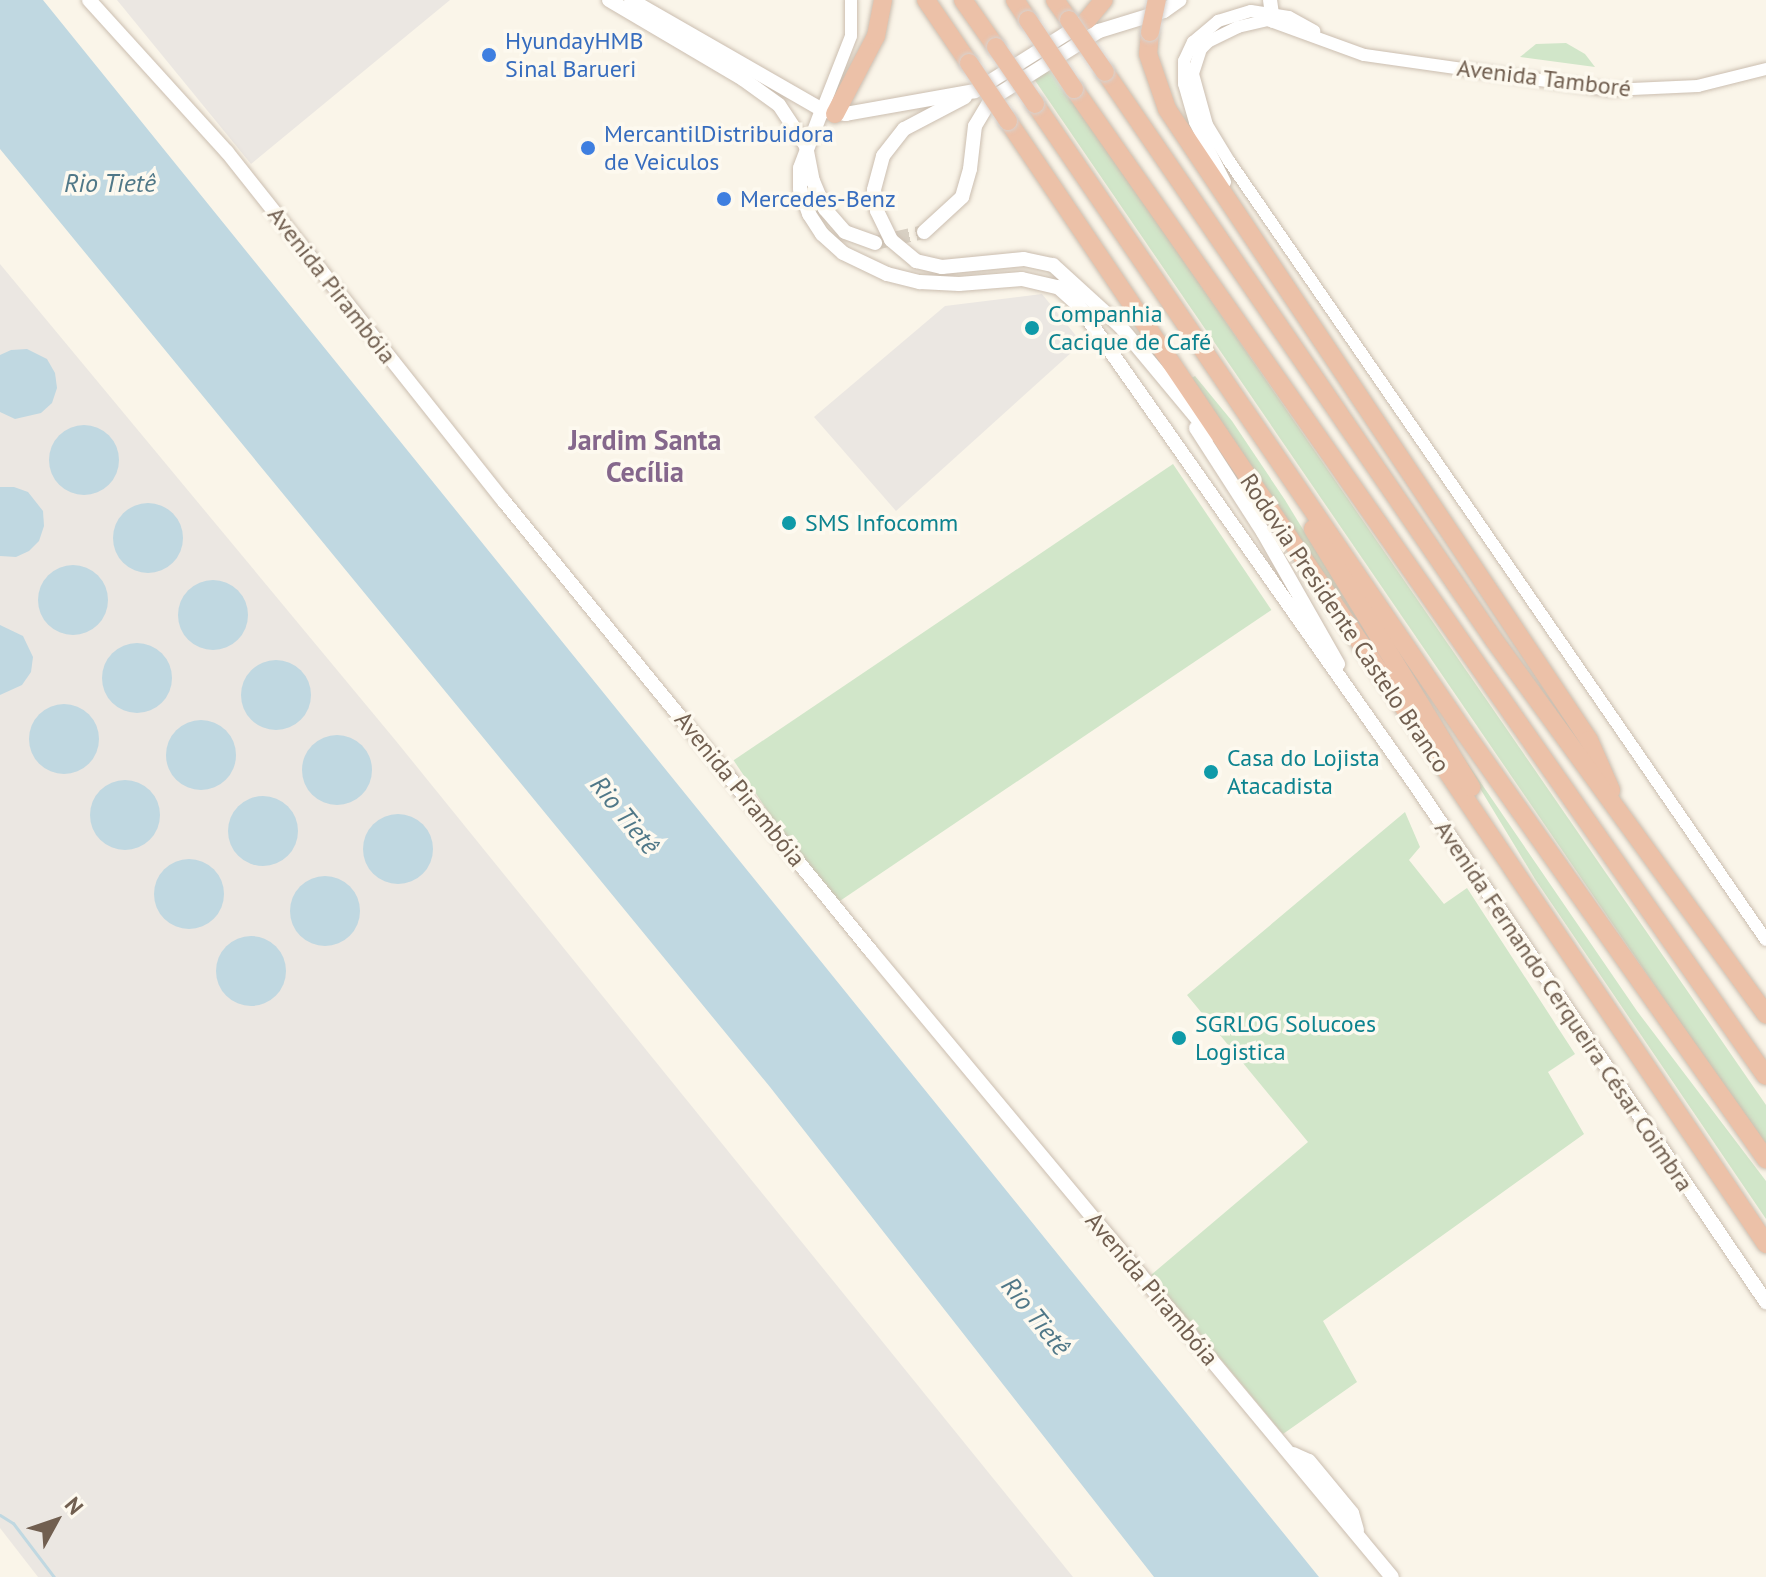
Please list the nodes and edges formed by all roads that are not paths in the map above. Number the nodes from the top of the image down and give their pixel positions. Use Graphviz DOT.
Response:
graph roads {
  1 [pos="89,0"];
  2 [pos="609,0"];
  3 [pos="631,0"];
  4 [pos="851,0"];
  5 [pos="873,0"];
  6 [pos="883,0"];
  7 [pos="926,0"];
  8 [pos="963,0"];
  9 [pos="1015,0"];
  10 [pos="1055,0"];
  11 [pos="1104,0"];
  12 [pos="1111,0"];
  13 [pos="1157,0"];
  14 [pos="1180,0"];
  15 [pos="1272,11"];
  16 [pos="1087,20"];
  17 [pos="880,23"];
  18 [pos="1766,69"];
  19 [pos="975,91"];
  20 [pos="796,95"];
  21 [pos="779,105"];
  22 [pos="828,112"];
  23 [pos="806,146"];
  24 [pos="1243,221"];
  25 [pos="924,232"];
  26 [pos="875,243"];
  27 [pos="1161,373"];
  28 [pos="1244,409"];
  29 [pos="1272,514"];
  30 [pos="1362,710"];
  31 [pos="1615,804"];
  32 [pos="1766,940"];
  33 [pos="1766,1015"];
  34 [pos="1766,1076"];
  35 [pos="1677,1116"];
  36 [pos="1766,1159"];
  37 [pos="1766,1244"];
  38 [pos="1766,1302"];
  39 [pos="1392,1577"];
  1 -- 39 [label="main road, Avenida Pirambóia"];
  2 -- 21 [label="main road"];
  3 -- 20 [label="main road"];
  4 -- 22 [label="street"];
  5 -- 17 [label="street"];
  6 -- 17 [label="highway"];
  7 -- 29 [label="highway, Rodovia Presidente Castelo Branco, bridge"];
  8 -- 28 [label="highway, Rodovia Presidente Castelo Branco, bridge"];
  9 -- 34 [label="highway, bridge"];
  10 -- 31 [label="highway, bridge"];
  11 -- 16 [label="highway"];
  12 -- 16 [label="main road"];
  13 -- 24 [label="highway, bridge"];
  14 -- 25 [label="main road"];
  15 -- 18 [label="street, Avenida Tamboré"];
  15 -- 24 [label="street"];
  15 -- 32 [label="street"];
  16 -- 19 [label="main road"];
  17 -- 22 [label="highway"];
  19 -- 22 [label="main road"];
  19 -- 27 [label="main road"];
  20 -- 21 [label="main road"];
  20 -- 22 [label="main road"];
  21 -- 23 [label="main road"];
  22 -- 23 [label="main road"];
  23 -- 26 [label="main road"];
  23 -- 30 [label="main road"];
  24 -- 31 [label="highway"];
  27 -- 29 [label="main road"];
  27 -- 30 [label="main road"];
  28 -- 35 [label="highway"];
  28 -- 36 [label="highway, Rodovia Presidente Castelo Branco"];
  29 -- 35 [label="highway, Rodovia Presidente Castelo Branco"];
  30 -- 38 [label="main road, Avenida Fernando Cerqueira César Coimbra"];
  31 -- 33 [label="highway"];
  35 -- 37 [label="highway, Rodovia Presidente Castelo Branco"];
}
